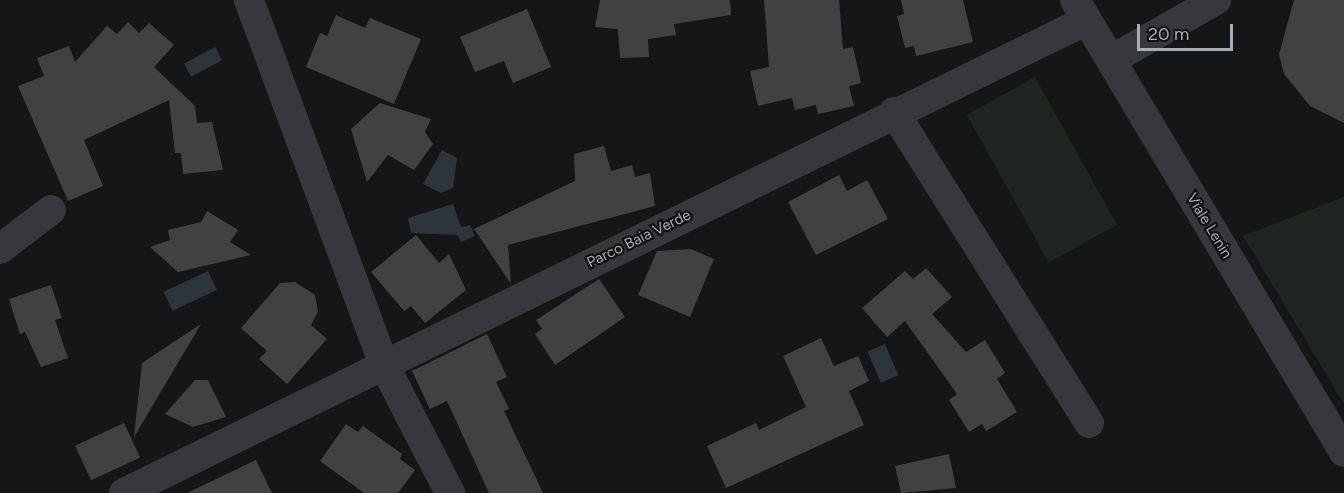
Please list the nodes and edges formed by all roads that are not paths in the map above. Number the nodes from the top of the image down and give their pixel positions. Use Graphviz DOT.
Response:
graph roads {
  1 [pos="249,0"];
  2 [pos="1216,0"];
  3 [pos="1081,10"];
  4 [pos="1111,60"];
  5 [pos="894,112"];
  6 [pos="51,210"];
  7 [pos="0,249"];
  8 [pos="384,365"];
  9 [pos="1089,423"];
  10 [pos="1344,452"];
  11 [pos="124,493"];
  12 [pos="450,493"];
  1 -- 8 [label="street"];
  2 -- 4 [label="street"];
  3 -- 4 [label="street, Viale Lenin"];
  3 -- 5 [label="street, Parco Baia Verde"];
  4 -- 10 [label="street, Viale Lenin"];
  5 -- 8 [label="street, Parco Baia Verde"];
  5 -- 9 [label="street"];
  6 -- 7 [label="street"];
  8 -- 11 [label="street, Parco Baia Verde"];
  8 -- 12 [label="street"];
}
